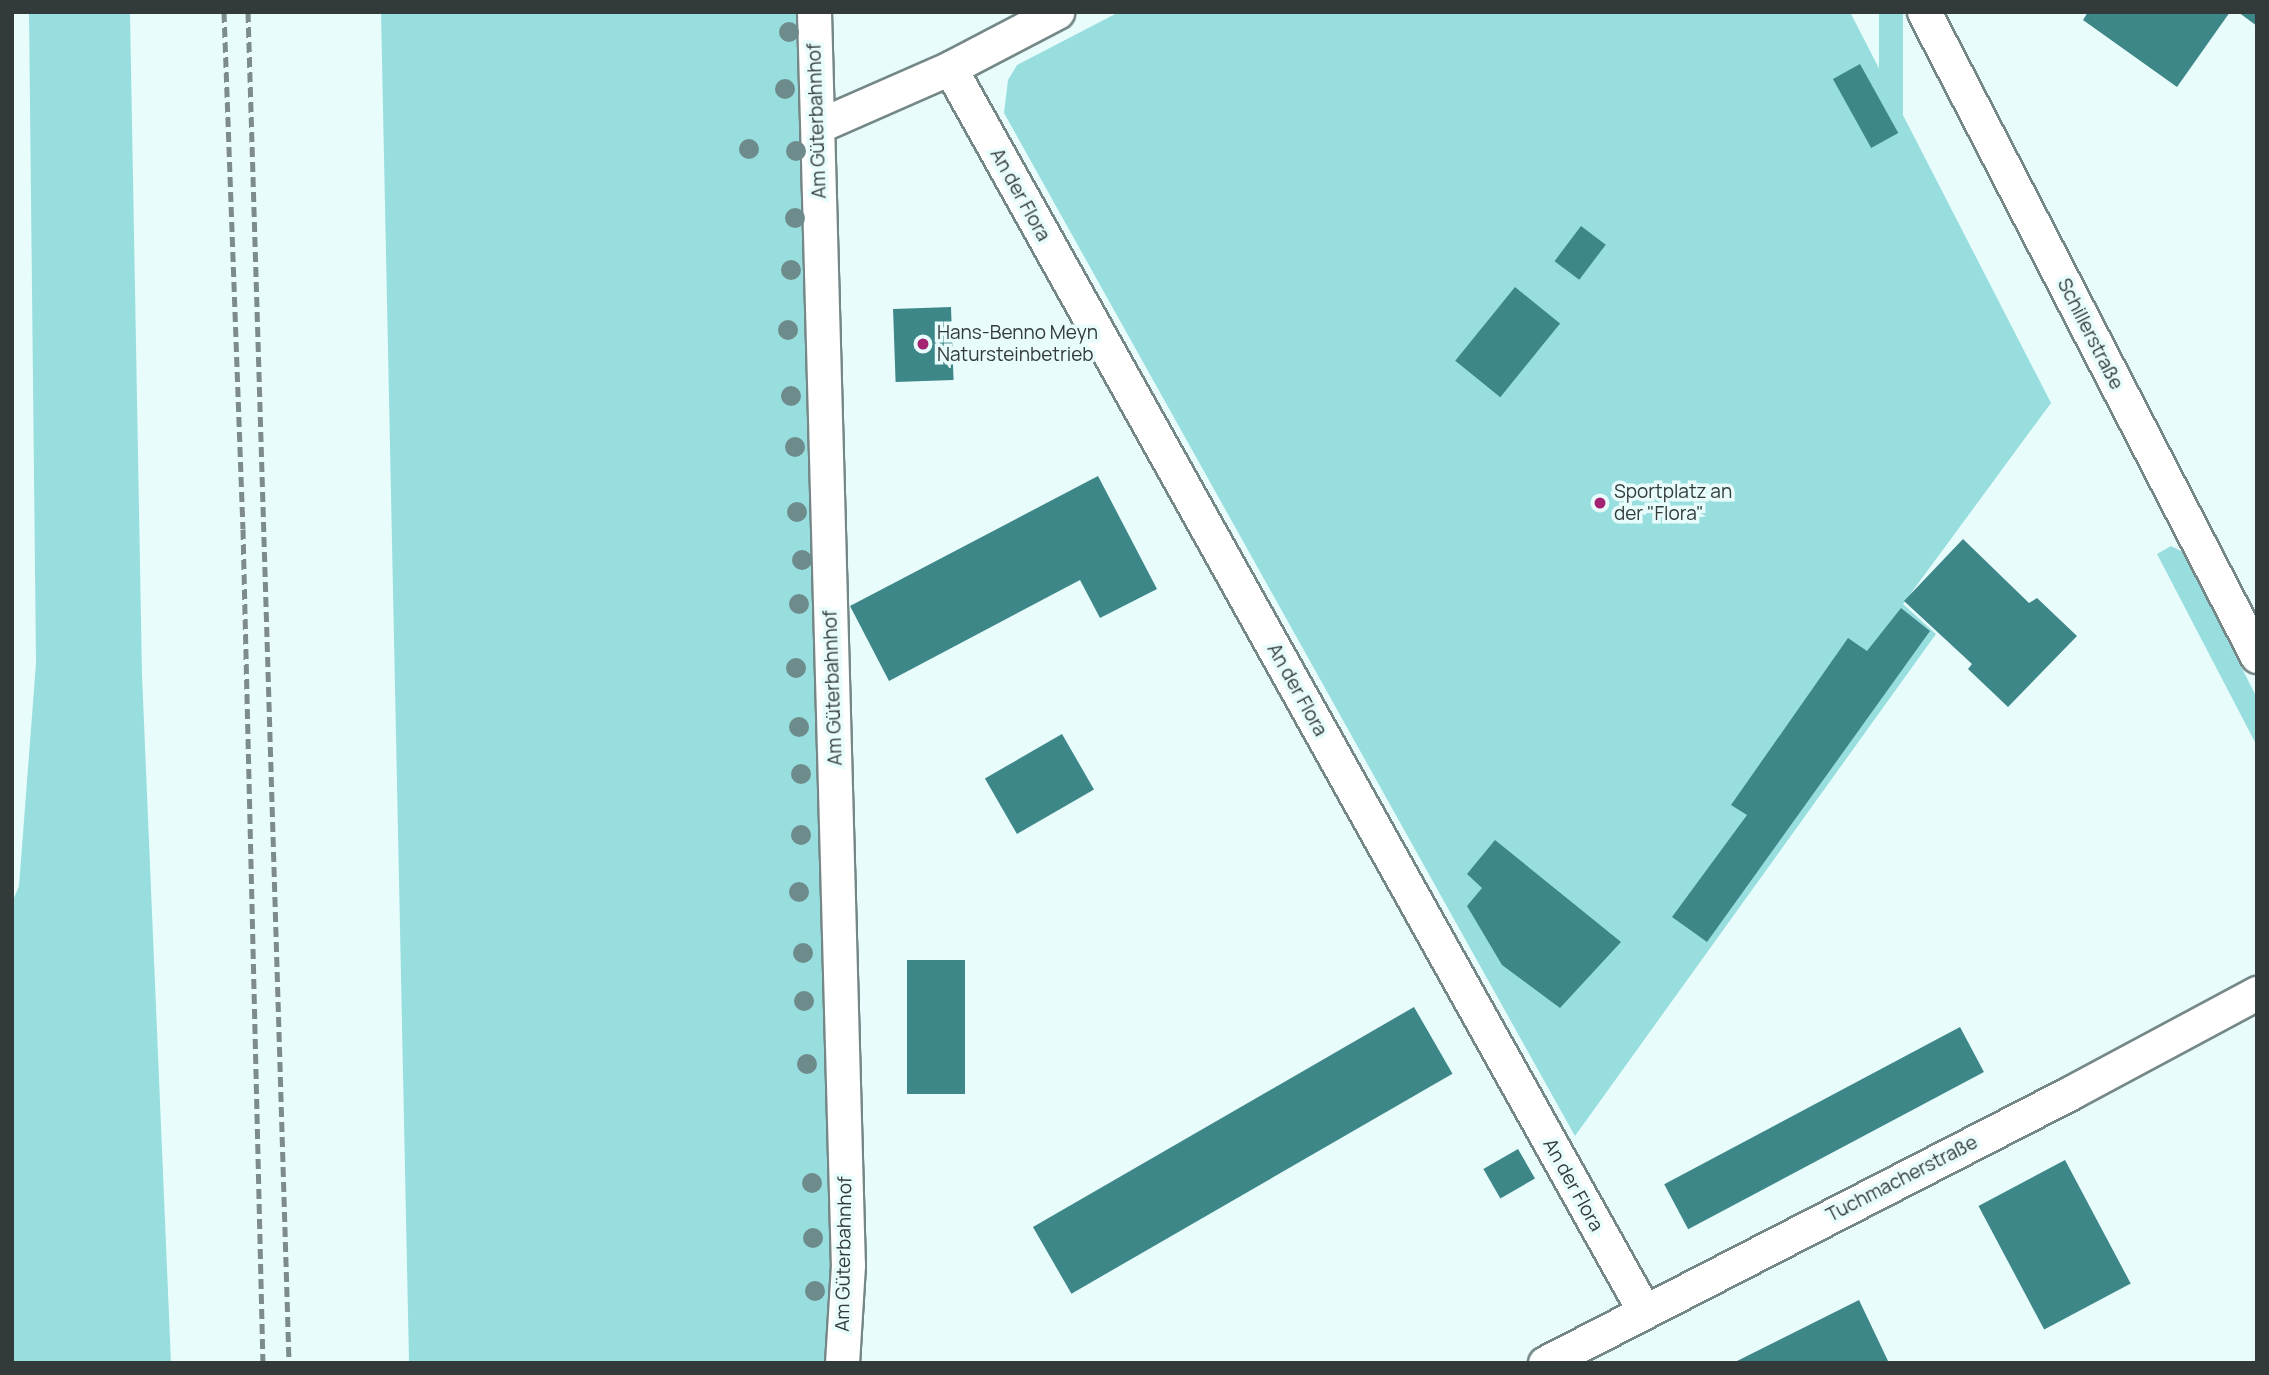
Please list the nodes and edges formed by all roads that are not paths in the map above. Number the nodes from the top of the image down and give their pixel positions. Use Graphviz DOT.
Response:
graph roads {
  1 [pos="814,12"];
  2 [pos="1057,12"];
  3 [pos="1924,12"];
  4 [pos="950,68"];
  5 [pos="818,126"];
  6 [pos="2257,656"];
  7 [pos="2257,993"];
  8 [pos="1644,1311"];
  9 [pos="842,1363"];
  10 [pos="1545,1363"];
  1 -- 5 [label="street, Am Güterbahnhof"];
  2 -- 4 [label="street"];
  3 -- 6 [label="street, Schillerstraße"];
  4 -- 5 [label="street"];
  4 -- 8 [label="street, An der Flora"];
  5 -- 9 [label="street, Am Güterbahnhof"];
  7 -- 8 [label="street, Tuchmacherstraße"];
  8 -- 10 [label="street, Tuchmacherstraße"];
}
